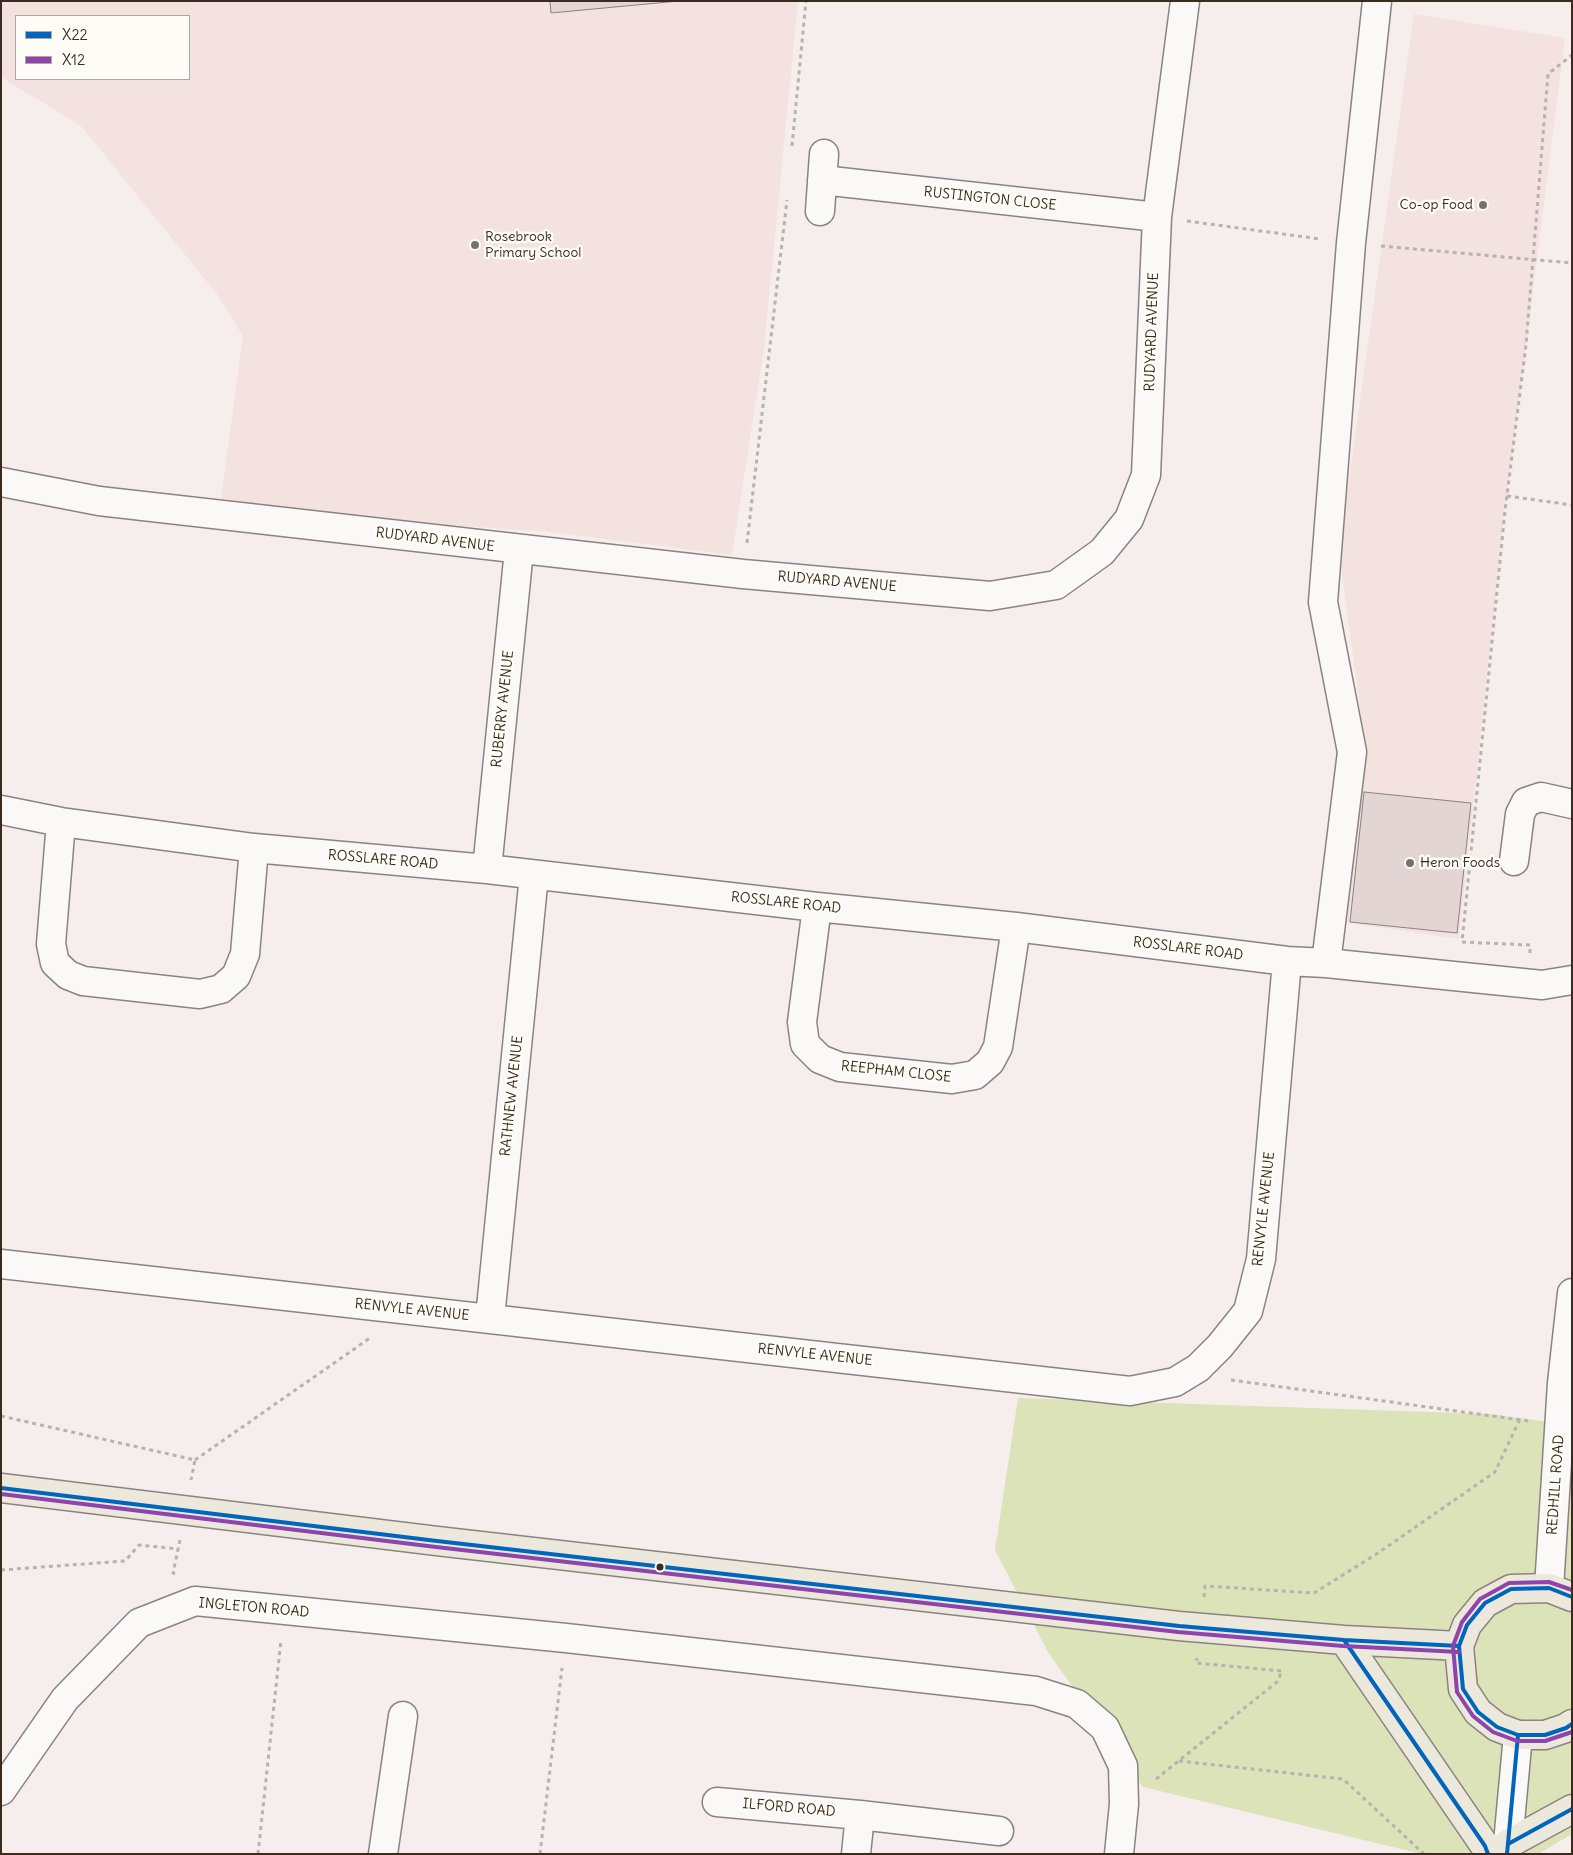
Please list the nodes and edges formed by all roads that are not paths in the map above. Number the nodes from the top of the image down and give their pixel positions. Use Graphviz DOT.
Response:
graph roads {
  1 [pos="1184,1"];
  2 [pos="1377,1"];
  3 [pos="820,211"];
  4 [pos="1157,217"];
  5 [pos="1,482"];
  6 [pos="519,550"];
  7 [pos="1572,804"];
  8 [pos="1,810"];
  9 [pos="61,822"];
  10 [pos="254,848"];
  11 [pos="1514,862"];
  12 [pos="487,869"];
  13 [pos="534,875"];
  14 [pos="818,907"];
  15 [pos="1016,927"];
  16 [pos="1287,961"];
  17 [pos="1326,963"];
  18 [pos="1572,980"];
  19 [pos="1,1264"];
  20 [pos="1572,1294"];
  21 [pos="490,1318"];
  22 [pos="1,1488"];
  23 [pos="1560,1592"];
  24 [pos="1344,1640"];
  25 [pos="1459,1646"];
  26 [pos="403,1716"];
  27 [pos="1572,1724"];
  28 [pos="1518,1735"];
  29 [pos="1,1791"];
  30 [pos="717,1802"];
  31 [pos="1572,1809"];
  32 [pos="860,1815"];
  33 [pos="999,1831"];
  34 [pos="1501,1851"];
  35 [pos="383,1854"];
  36 [pos="856,1854"];
  37 [pos="1119,1854"];
  1 -- 4 [label="street, RUDYARD AVENUE"];
  2 -- 17 [label="street"];
  3 -- 4 [label="street, RUSTINGTON CLOSE"];
  4 -- 6 [label="street, RUDYARD AVENUE"];
  5 -- 6 [label="street, RUDYARD AVENUE"];
  6 -- 12 [label="street, RUBERRY AVENUE"];
  7 -- 11 [label="street"];
  8 -- 9 [label="street, ROSSLARE ROAD"];
  9 -- 10 [label="street, ROSSLARE ROAD"];
  9 -- 10 [label="street"];
  10 -- 12 [label="street, ROSSLARE ROAD"];
  12 -- 13 [label="street, ROSSLARE ROAD"];
  13 -- 14 [label="street, ROSSLARE ROAD"];
  13 -- 21 [label="street, RATHNEW AVENUE"];
  14 -- 15 [label="street, ROSSLARE ROAD"];
  14 -- 15 [label="street, REEPHAM CLOSE"];
  15 -- 16 [label="street, ROSSLARE ROAD"];
  16 -- 17 [label="street, ROSSLARE ROAD"];
  16 -- 21 [label="street, RENVYLE AVENUE"];
  17 -- 18 [label="street, ROSSLARE ROAD"];
  19 -- 21 [label="street, RENVYLE AVENUE"];
  20 -- 23 [label="street, REDHILL ROAD"];
  22 -- 24 [label="main road"];
  23 -- 25 [label="main road"];
  24 -- 25 [label="main road"];
  24 -- 34 [label="main road"];
  25 -- 28 [label="main road"];
  26 -- 35 [label="street"];
  27 -- 28 [label="main road"];
  28 -- 34 [label="street"];
  29 -- 37 [label="street, INGLETON ROAD"];
  30 -- 32 [label="street, ILFORD ROAD"];
  31 -- 34 [label="main road"];
  32 -- 33 [label="street, ILFORD ROAD"];
  32 -- 36 [label="street"];
}
